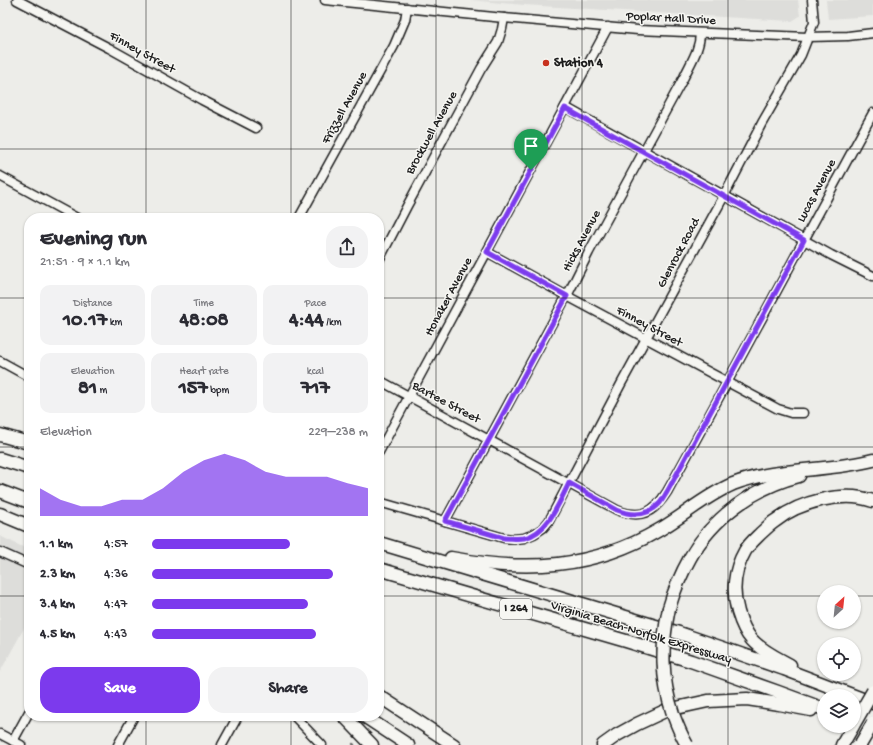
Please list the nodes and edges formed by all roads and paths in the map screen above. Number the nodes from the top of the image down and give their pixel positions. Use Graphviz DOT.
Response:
graph roads {
  1 [pos="17,0"];
  2 [pos="325,0"];
  3 [pos="812,0"];
  4 [pos="349,1"];
  5 [pos="361,2"];
  6 [pos="407,8"];
  7 [pos="504,18"];
  8 [pos="608,27"];
  9 [pos="700,33"];
  10 [pos="873,33"];
  11 [pos="808,37"];
  12 [pos="565,108"];
  13 [pos="873,112"];
  14 [pos="256,128"];
  15 [pos="644,152"];
  16 [pos="0,176"];
  17 [pos="724,196"];
  18 [pos="68,213"];
  19 [pos="302,213"];
  20 [pos="804,240"];
  21 [pos="384,250"];
  22 [pos="487,252"];
  23 [pos="873,276"];
  24 [pos="567,296"];
  25 [pos="646,339"];
  26 [pos="0,361"];
  27 [pos="24,374"];
  28 [pos="727,382"];
  29 [pos="384,383"];
  30 [pos="409,397"];
  31 [pos="803,413"];
  32 [pos="0,435"];
  33 [pos="488,440"];
  34 [pos="24,442"];
  35 [pos="384,443"];
  36 [pos="0,459"];
  37 [pos="873,460"];
  38 [pos="24,466"];
  39 [pos="828,468"];
  40 [pos="569,483"];
  41 [pos="0,491"];
  42 [pos="667,492"];
  43 [pos="24,500"];
  44 [pos="873,501"];
  45 [pos="384,503"];
  46 [pos="0,514"];
  47 [pos="445,521"];
  48 [pos="24,524"];
  49 [pos="384,545"];
  50 [pos="395,548"];
  51 [pos="0,552"];
  52 [pos="24,563"];
  53 [pos="384,570"];
  54 [pos="836,689"];
  55 [pos="839,689"];
  56 [pos="873,691"];
  57 [pos="384,699"];
  58 [pos="861,699"];
  59 [pos="873,704"];
  60 [pos="817,706"];
  61 [pos="817,712"];
  62 [pos="861,712"];
  63 [pos="24,721"];
  64 [pos="131,721"];
  65 [pos="235,721"];
  66 [pos="299,721"];
  67 [pos="349,721"];
  68 [pos="372,721"];
  69 [pos="873,723"];
  70 [pos="861,724"];
  71 [pos="873,729"];
  72 [pos="849,733"];
  73 [pos="0,734"];
  74 [pos="13,741"];
  75 [pos="21,745"];
  76 [pos="118,745"];
  77 [pos="222,745"];
  78 [pos="322,745"];
  79 [pos="372,745"];
  80 [pos="408,745"];
  81 [pos="454,745"];
  82 [pos="603,745"];
  83 [pos="687,745"];
  84 [pos="842,745"];
  85 [pos="860,745"];
  1 -- 14 [label="street, Finney Street"];
  2 -- 4 [label="street, Poplar Hall Drive"];
  3 -- 11 [label="street, Glenrock Road"];
  4 -- 5 [label="street, Poplar Hall Drive"];
  5 -- 6 [label="street, Poplar Hall Drive"];
  6 -- 7 [label="street, Poplar Hall Drive"];
  6 -- 19 [label="street, Frizzell Avenue"];
  7 -- 8 [label="street, Poplar Hall Drive"];
  7 -- 21 [label="street, Brockwell Avenue"];
  8 -- 9 [label="street, Poplar Hall Drive"];
  8 -- 12 [label="street, Honaker Avenue"];
  9 -- 11 [label="street, Poplar Hall Drive"];
  9 -- 15 [label="street, Hicks Avenue"];
  10 -- 11 [label="street, Poplar Hall Drive"];
  11 -- 17 [label="street, Glenrock Road"];
  12 -- 15 [label="street"];
  12 -- 22 [label="street, Honaker Avenue"];
  13 -- 20 [label="street, Lucas Avenue"];
  15 -- 17 [label="street"];
  15 -- 24 [label="street, Hicks Avenue"];
  16 -- 18 [label="street"];
  17 -- 20 [label="street"];
  17 -- 25 [label="street, Glenrock Road"];
  20 -- 23 [label="street"];
  20 -- 28 [label="street, Lucas Avenue"];
  22 -- 24 [label="street, Finney Street"];
  22 -- 30 [label="street, Honaker Avenue"];
  24 -- 25 [label="street, Finney Street"];
  24 -- 33 [label="street, Hicks Avenue"];
  25 -- 28 [label="street, Finney Street"];
  25 -- 40 [label="street, Glenrock Road"];
  26 -- 27 [label="street"];
  28 -- 31 [label="street, Finney Street"];
  28 -- 42 [label="street, Lucas Avenue"];
  29 -- 30 [label="street, Bartee Street"];
  30 -- 33 [label="street, Bartee Street"];
  30 -- 35 [label="street, Honaker Avenue"];
  32 -- 34 [label="highway"];
  33 -- 40 [label="street, Bartee Street"];
  33 -- 47 [label="street, Hicks Avenue"];
  36 -- 38 [label="highway"];
  37 -- 39 [label="highway"];
  39 -- 50 [label="highway"];
  39 -- 83 [label="highway, bridge"];
  40 -- 42 [label="street, Bartee Street"];
  40 -- 47 [label="street, Glenrock Road"];
  41 -- 43 [label="highway"];
  44 -- 55 [label="highway"];
  45 -- 47 [label="street, Glenrock Road"];
  46 -- 48 [label="highway"];
  49 -- 50 [label="highway"];
  50 -- 54 [label="highway"];
  51 -- 52 [label="street"];
  53 -- 60 [label="highway, Virginia Beach-Norfolk Expressway / I 264"];
  56 -- 62 [label="highway, bridge"];
  57 -- 81 [label="highway"];
  58 -- 59 [label="highway"];
  61 -- 82 [label="highway"];
  63 -- 74 [label="street"];
  64 -- 76 [label="street"];
  65 -- 77 [label="street"];
  66 -- 78 [label="street"];
  67 -- 79 [label="highway"];
  68 -- 80 [label="highway"];
  69 -- 85 [label="highway, bridge"];
  70 -- 71 [label="highway"];
  72 -- 84 [label="highway"];
  73 -- 74 [label="street"];
  74 -- 75 [label="street"];
}
